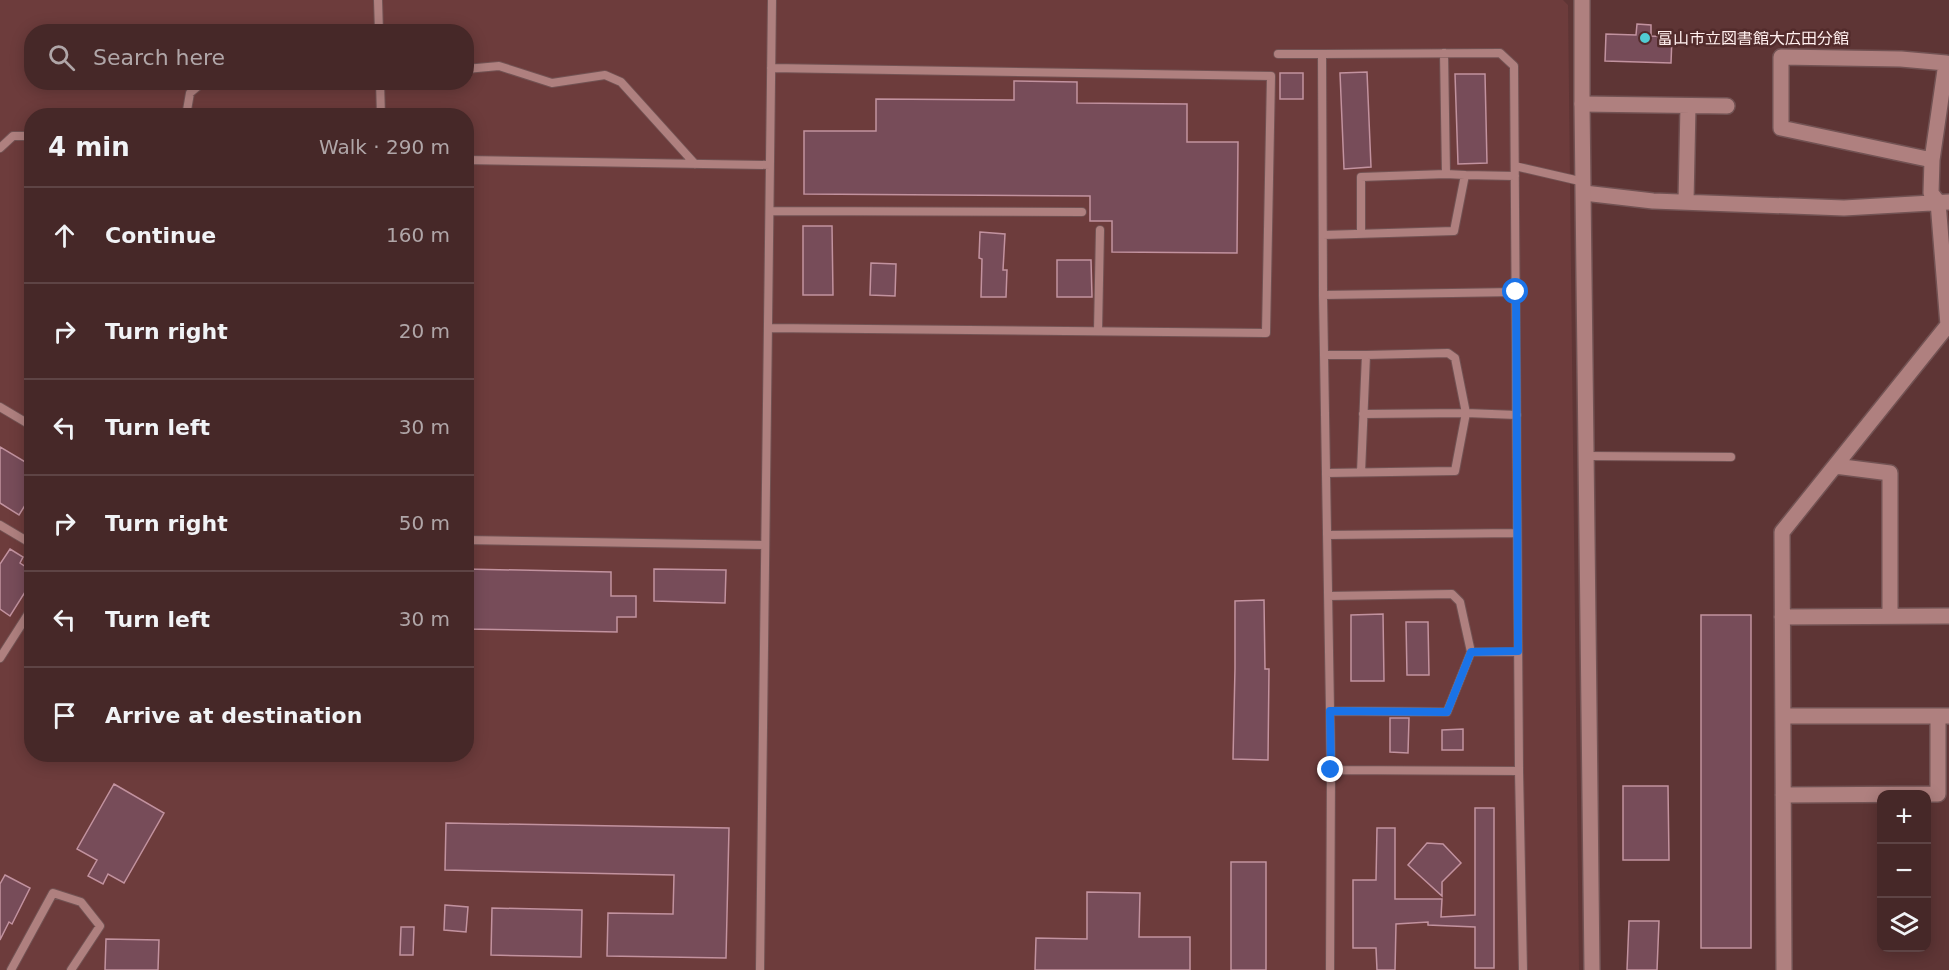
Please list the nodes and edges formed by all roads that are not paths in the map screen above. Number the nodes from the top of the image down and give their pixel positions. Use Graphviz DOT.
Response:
graph roads {
  1 [pos="378,0"];
  2 [pos="772,0"];
  3 [pos="1582,0"];
  4 [pos="379,24"];
  5 [pos="1444,53"];
  6 [pos="1278,54"];
  7 [pos="1322,54"];
  8 [pos="474,68"];
  9 [pos="771,68"];
  10 [pos="194,90"];
  11 [pos="380,90"];
  12 [pos="1582,104"];
  13 [pos="1688,106"];
  14 [pos="1727,106"];
  15 [pos="187,108"];
  16 [pos="381,108"];
  17 [pos="24,136"];
  18 [pos="0,148"];
  19 [pos="474,160"];
  20 [pos="1932,160"];
  21 [pos="695,164"];
  22 [pos="770,165"];
  23 [pos="1515,166"];
  24 [pos="1446,174"];
  25 [pos="1465,175"];
  26 [pos="1515,176"];
  27 [pos="1584,187"];
  28 [pos="1686,201"];
  29 [pos="1943,202"];
  30 [pos="770,211"];
  31 [pos="1082,212"];
  32 [pos="1100,230"];
  33 [pos="1361,234"];
  34 [pos="1323,235"];
  35 [pos="1516,292"];
  36 [pos="1323,295"];
  37 [pos="768,328"];
  38 [pos="1098,331"];
  39 [pos="1365,355"];
  40 [pos="1324,356"];
  41 [pos="0,407"];
  42 [pos="1466,413"];
  43 [pos="1363,414"];
  44 [pos="1517,415"];
  45 [pos="24,421"];
  46 [pos="1586,456"];
  47 [pos="1731,457"];
  48 [pos="1835,466"];
  49 [pos="1361,472"];
  50 [pos="1326,473"];
  51 [pos="0,525"];
  52 [pos="1517,533"];
  53 [pos="1327,535"];
  54 [pos="24,539"];
  55 [pos="474,540"];
  56 [pos="765,545"];
  57 [pos="1328,596"];
  58 [pos="1890,616"];
  59 [pos="1949,616"];
  60 [pos="1782,617"];
  61 [pos="24,618"];
  62 [pos="3,646"];
  63 [pos="1518,651"];
  64 [pos="1471,652"];
  65 [pos="0,658"];
  66 [pos="1330,711"];
  67 [pos="1784,716"];
  68 [pos="1944,716"];
  69 [pos="1331,770"];
  70 [pos="1519,771"];
  71 [pos="1943,794"];
  72 [pos="1783,795"];
  73 [pos="11,970"];
  74 [pos="71,970"];
  75 [pos="760,970"];
  76 [pos="1329,970"];
  77 [pos="1523,970"];
  78 [pos="1592,970"];
  79 [pos="1785,970"];
  1 -- 4 [label="lane"];
  2 -- 9 [label="lane"];
  3 -- 12 [label="street"];
  5 -- 7 [label="lane"];
  5 -- 23 [label="lane"];
  5 -- 24 [label="lane"];
  6 -- 7 [label="lane"];
  7 -- 34 [label="lane"];
  8 -- 21 [label="lane"];
  9 -- 22 [label="lane"];
  9 -- 38 [label="lane"];
  10 -- 15 [label="lane"];
  11 -- 16 [label="lane"];
  12 -- 13 [label="street"];
  12 -- 27 [label="street"];
  13 -- 14 [label="street"];
  13 -- 28 [label="street"];
  17 -- 18 [label="lane"];
  19 -- 21 [label="lane"];
  20 -- 20 [label="street"];
  20 -- 29 [label="street"];
  21 -- 22 [label="lane"];
  22 -- 30 [label="lane"];
  23 -- 26 [label="lane"];
  23 -- 27 [label="lane"];
  24 -- 25 [label="lane"];
  24 -- 33 [label="lane"];
  25 -- 26 [label="lane"];
  25 -- 33 [label="lane"];
  26 -- 35 [label="lane"];
  27 -- 28 [label="street"];
  27 -- 46 [label="street"];
  28 -- 29 [label="street"];
  29 -- 48 [label="street"];
  30 -- 31 [label="lane"];
  30 -- 37 [label="lane"];
  32 -- 38 [label="lane"];
  33 -- 34 [label="lane"];
  34 -- 36 [label="lane"];
  35 -- 36 [label="lane"];
  35 -- 44 [label="lane"];
  36 -- 40 [label="lane"];
  37 -- 38 [label="lane"];
  37 -- 56 [label="lane"];
  39 -- 40 [label="lane"];
  39 -- 42 [label="lane"];
  39 -- 43 [label="lane"];
  40 -- 50 [label="lane"];
  41 -- 45 [label="lane"];
  42 -- 43 [label="lane"];
  42 -- 44 [label="lane"];
  42 -- 49 [label="lane"];
  43 -- 49 [label="lane"];
  44 -- 52 [label="lane"];
  46 -- 47 [label="lane"];
  46 -- 78 [label="street"];
  48 -- 58 [label="street"];
  48 -- 60 [label="street"];
  49 -- 50 [label="lane"];
  50 -- 53 [label="lane"];
  51 -- 54 [label="lane"];
  52 -- 53 [label="lane"];
  52 -- 63 [label="lane"];
  53 -- 57 [label="lane"];
  55 -- 56 [label="lane"];
  56 -- 75 [label="lane"];
  57 -- 64 [label="lane"];
  57 -- 66 [label="lane"];
  58 -- 59 [label="street"];
  58 -- 60 [label="street"];
  60 -- 67 [label="street"];
  61 -- 62 [label="lane"];
  62 -- 65 [label="lane"];
  63 -- 64 [label="lane"];
  63 -- 70 [label="lane"];
  64 -- 66 [label="lane"];
  66 -- 69 [label="lane"];
  67 -- 68 [label="street"];
  67 -- 72 [label="street"];
  68 -- 71 [label="street"];
  69 -- 70 [label="lane"];
  69 -- 76 [label="lane"];
  70 -- 77 [label="lane"];
  71 -- 72 [label="street"];
  72 -- 79 [label="street"];
  73 -- 74 [label="lane"];
}
